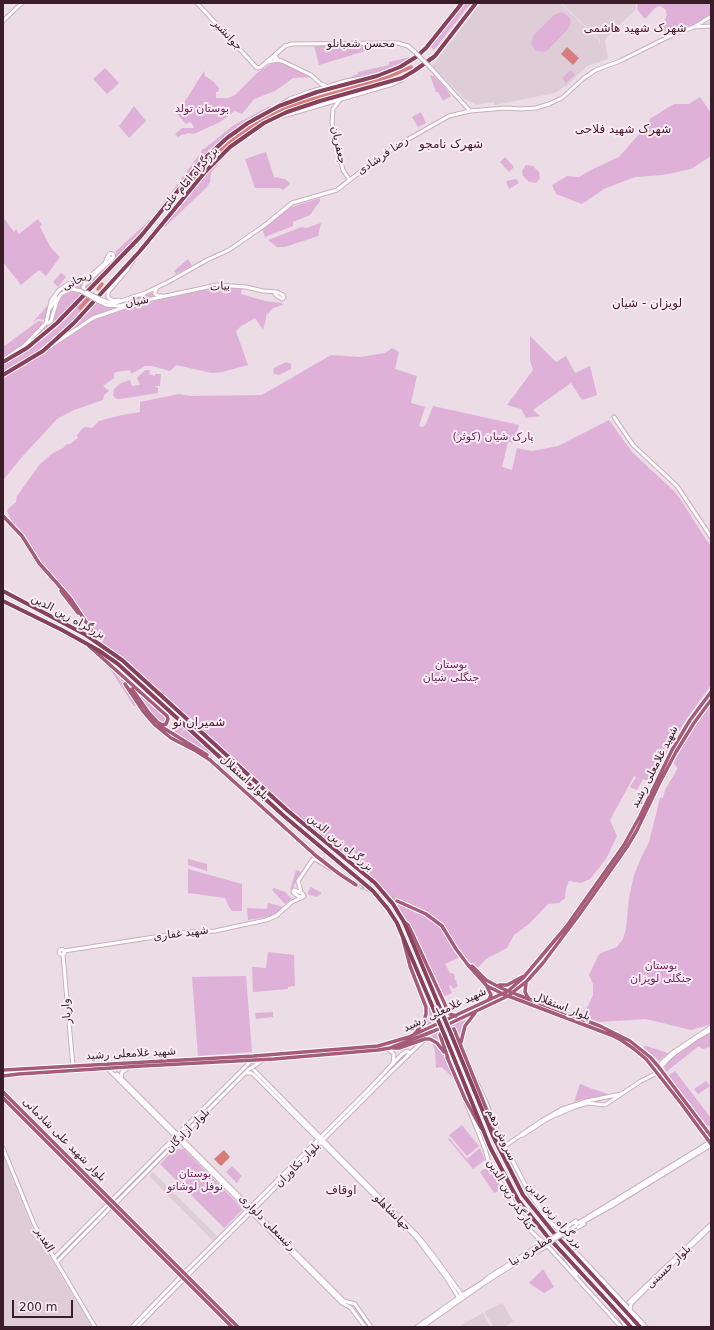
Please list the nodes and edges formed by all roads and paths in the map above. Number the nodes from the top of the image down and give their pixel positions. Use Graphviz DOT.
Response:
graph roads {
  1 [pos="22,3"];
  2 [pos="197,3"];
  3 [pos="462,3"];
  4 [pos="476,3"];
  5 [pos="710,16"];
  6 [pos="3,21"];
  7 [pos="711,26"];
  8 [pos="694,27"];
  9 [pos="274,56"];
  10 [pos="278,60"];
  11 [pos="268,62"];
  12 [pos="257,68"];
  13 [pos="414,72"];
  14 [pos="377,76"];
  15 [pos="321,84"];
  16 [pos="328,86"];
  17 [pos="317,89"];
  18 [pos="344,98"];
  19 [pos="326,103"];
  20 [pos="279,106"];
  21 [pos="333,109"];
  22 [pos="470,111"];
  23 [pos="271,120"];
  24 [pos="349,179"];
  25 [pos="140,251"];
  26 [pos="158,287"];
  27 [pos="150,291"];
  28 [pos="263,291"];
  29 [pos="86,292"];
  30 [pos="277,292"];
  31 [pos="155,294"];
  32 [pos="176,294"];
  33 [pos="133,297"];
  34 [pos="278,297"];
  35 [pos="153,299"];
  36 [pos="99,300"];
  37 [pos="132,304"];
  38 [pos="48,312"];
  39 [pos="46,323"];
  40 [pos="43,351"];
  41 [pos="3,361"];
  42 [pos="3,374"];
  43 [pos="614,417"];
  44 [pos="3,517"];
  45 [pos="711,537"];
  46 [pos="3,591"];
  47 [pos="3,601"];
  48 [pos="92,634"];
  49 [pos="96,637"];
  50 [pos="85,643"];
  51 [pos="126,683"];
  52 [pos="711,692"];
  53 [pos="711,700"];
  54 [pos="147,714"];
  55 [pos="157,722"];
  56 [pos="190,746"];
  57 [pos="335,871"];
  58 [pos="301,892"];
  59 [pos="293,893"];
  60 [pos="303,897"];
  61 [pos="292,902"];
  62 [pos="404,922"];
  63 [pos="402,936"];
  64 [pos="63,953"];
  65 [pos="528,973"];
  66 [pos="527,981"];
  67 [pos="492,984"];
  68 [pos="487,986"];
  69 [pos="508,991"];
  70 [pos="512,993"];
  71 [pos="503,994"];
  72 [pos="508,996"];
  73 [pos="488,1000"];
  74 [pos="530,1000"];
  75 [pos="476,1012"];
  76 [pos="450,1014"];
  77 [pos="456,1016"];
  78 [pos="450,1019"];
  79 [pos="448,1025"];
  80 [pos="711,1027"];
  81 [pos="711,1030"];
  82 [pos="409,1037"];
  83 [pos="425,1039"];
  84 [pos="461,1044"];
  85 [pos="388,1049"];
  86 [pos="673,1053"];
  87 [pos="409,1054"];
  88 [pos="253,1058"];
  89 [pos="448,1058"];
  90 [pos="243,1060"];
  91 [pos="263,1060"];
  92 [pos="256,1064"];
  93 [pos="393,1064"];
  94 [pos="73,1067"];
  95 [pos="130,1067"];
  96 [pos="80,1068"];
  97 [pos="245,1068"];
  98 [pos="659,1068"];
  99 [pos="108,1069"];
  100 [pos="3,1070"];
  101 [pos="254,1070"];
  102 [pos="656,1072"];
  103 [pos="48,1073"];
  104 [pos="245,1073"];
  105 [pos="251,1073"];
  106 [pos="473,1076"];
  107 [pos="4,1077"];
  108 [pos="116,1077"];
  109 [pos="121,1078"];
  110 [pos="3,1092"];
  111 [pos="625,1092"];
  112 [pos="3,1098"];
  113 [pos="603,1098"];
  114 [pos="465,1099"];
  115 [pos="607,1104"];
  116 [pos="602,1105"];
  117 [pos="571,1107"];
  118 [pos="483,1131"];
  119 [pos="176,1135"];
  120 [pos="711,1136"];
  121 [pos="180,1139"];
  122 [pos="321,1139"];
  123 [pos="497,1142"];
  124 [pos="711,1144"];
  125 [pos="504,1146"];
  126 [pos="3,1148"];
  127 [pos="111,1200"];
  128 [pos="108,1204"];
  129 [pos="115,1204"];
  130 [pos="608,1206"];
  131 [pos="111,1207"];
  132 [pos="251,1209"];
  133 [pos="711,1225"];
  134 [pos="567,1226"];
  135 [pos="558,1229"];
  136 [pos="552,1232"];
  137 [pos="570,1232"];
  138 [pos="544,1242"];
  139 [pos="571,1243"];
  140 [pos="554,1244"];
  141 [pos="547,1246"];
  142 [pos="534,1250"];
  143 [pos="54,1258"];
  144 [pos="57,1262"];
  145 [pos="184,1276"];
  146 [pos="604,1281"];
  147 [pos="486,1282"];
  148 [pos="482,1283"];
  149 [pos="585,1286"];
  150 [pos="460,1296"];
  151 [pos="343,1302"];
  152 [pos="625,1303"];
  153 [pos="630,1303"];
  154 [pos="630,1308"];
  155 [pos="616,1311"];
  156 [pos="95,1327"];
  157 [pos="132,1327"];
  158 [pos="138,1327"];
  159 [pos="232,1327"];
  160 [pos="238,1327"];
  161 [pos="365,1327"];
  162 [pos="371,1327"];
  163 [pos="417,1327"];
  164 [pos="422,1327"];
  165 [pos="621,1327"];
  166 [pos="626,1327"];
  167 [pos="631,1327"];
  168 [pos="640,1327"];
  169 [pos="647,1327"];
  1 -- 6 [label="main road"];
  2 -- 12 [label="main road, جوانشیر"];
  3 -- 14 [label="highway, بزرگراه امام علی"];
  4 -- 13 [label="highway, بزرگراه امام علی"];
  5 -- 7 [label="main road"];
  5 -- 8 [label="main road"];
  7 -- 8 [label="main road"];
  8 -- 22 [label="main road, رضا فرشادی"];
  9 -- 10 [label="main road"];
  9 -- 11 [label="main road, محسن شعبانلو"];
  9 -- 22 [label="main road, محسن شعبانلو, bridge"];
  10 -- 11 [label="main road"];
  10 -- 15 [label="main road"];
  11 -- 12 [label="main road, محسن شعبانلو"];
  13 -- 18 [label="main road"];
  13 -- 23 [label="highway, بزرگراه امام علی"];
  14 -- 16 [label="main road"];
  14 -- 20 [label="highway, بزرگراه امام علی"];
  15 -- 16 [label="main road"];
  15 -- 17 [label="main road"];
  16 -- 17 [label="main road"];
  17 -- 20 [label="main road"];
  18 -- 19 [label="main road"];
  18 -- 21 [label="main road"];
  19 -- 21 [label="main road"];
  19 -- 23 [label="main road"];
  20 -- 41 [label="highway, بزرگراه امام علی"];
  21 -- 24 [label="main road, جعفریان"];
  22 -- 24 [label="main road, رضا فرشادی"];
  23 -- 25 [label="highway, بزرگراه امام علی"];
  24 -- 26 [label="main road, رضا فرشادی"];
  25 -- 33 [label="main road"];
  25 -- 40 [label="highway, بزرگراه امام علی"];
  26 -- 27 [label="main road, رضا فرشادی"];
  26 -- 31 [label="main road"];
  27 -- 31 [label="main road"];
  27 -- 33 [label="main road, رضا فرشادی"];
  28 -- 30 [label="main road, بیات"];
  28 -- 32 [label="main road, بیات"];
  28 -- 34 [label="main road, بیات"];
  29 -- 36 [label="main road, bridge"];
  29 -- 38 [label="main road"];
  29 -- 38 [label="main road, ریحانی"];
  30 -- 34 [label="main road"];
  30 -- 34 [label="main road"];
  31 -- 32 [label="main road"];
  31 -- 35 [label="main road"];
  32 -- 35 [label="main road, شیان"];
  33 -- 36 [label="main road"];
  35 -- 37 [label="main road, شیان"];
  36 -- 37 [label="main road, شیان"];
  36 -- 39 [label="main road, ریحانی, bridge"];
  37 -- 40 [label="main road"];
  38 -- 39 [label="main road, ریحانی"];
  39 -- 41 [label="main road"];
  40 -- 42 [label="highway, بزرگراه امام علی"];
  43 -- 45 [label="main road"];
  44 -- 48 [label="main road"];
  44 -- 49 [label="main road"];
  46 -- 62 [label="highway, بزرگراه زین الدین"];
  47 -- 50 [label="highway, بزرگراه زین الدین"];
  50 -- 55 [label="main road"];
  50 -- 63 [label="highway, بزرگراه زین الدین"];
  51 -- 54 [label="main road, بلوار استقلال"];
  52 -- 65 [label="main road, شهید غلامعلی رشید"];
  53 -- 66 [label="main road, شهید غلامعلی رشید"];
  54 -- 55 [label="main road, بلوار استقلال"];
  54 -- 56 [label="main road, بلوار استقلال"];
  55 -- 56 [label="main road, بلوار استقلال"];
  56 -- 57 [label="main road, بلوار استقلال"];
  56 -- 57 [label="main road, بلوار استقلال"];
  57 -- 58 [label="main road"];
  58 -- 59 [label="main road"];
  58 -- 60 [label="main road"];
  59 -- 60 [label="main road"];
  59 -- 61 [label="main road"];
  60 -- 61 [label="main road, شهید غفاری"];
  61 -- 64 [label="main road, شهید غفاری"];
  62 -- 76 [label="main road"];
  62 -- 123 [label="highway, بزرگراه زین الدین, bridge"];
  63 -- 82 [label="main road"];
  63 -- 118 [label="highway, بزرگراه زین الدین, bridge"];
  64 -- 94 [label="main road, وارباز"];
  65 -- 67 [label="main road"];
  65 -- 69 [label="main road, شهید غلامعلی رشید"];
  66 -- 70 [label="main road, شهید غلامعلی رشید"];
  66 -- 74 [label="main road"];
  67 -- 68 [label="main road, بلوار استقلال"];
  67 -- 69 [label="main road, بلوار استقلال"];
  68 -- 71 [label="main road, بلوار استقلال"];
  68 -- 73 [label="main road"];
  69 -- 70 [label="main road, بلوار استقلال"];
  69 -- 71 [label="main road, شهید غلامعلی رشید"];
  70 -- 72 [label="main road, شهید غلامعلی رشید"];
  70 -- 74 [label="main road, بلوار استقلال"];
  71 -- 72 [label="main road, بلوار استقلال"];
  71 -- 73 [label="main road, شهید غلامعلی رشید"];
  72 -- 75 [label="main road, شهید غلامعلی رشید"];
  72 -- 102 [label="main road, بلوار استقلال"];
  73 -- 77 [label="main road, شهید غلامعلی رشید"];
  74 -- 98 [label="main road, بلوار استقلال"];
  75 -- 79 [label="main road, شهید غلامعلی رشید"];
  75 -- 84 [label="main road"];
  76 -- 77 [label="main road"];
  76 -- 78 [label="main road"];
  77 -- 78 [label="main road, شهید غلامعلی رشید"];
  78 -- 79 [label="main road"];
  78 -- 82 [label="main road, شهید غلامعلی رشید"];
  79 -- 85 [label="main road, شهید غلامعلی رشید"];
  80 -- 86 [label="main road"];
  81 -- 86 [label="main road"];
  82 -- 88 [label="main road, شهید غلامعلی رشید"];
  83 -- 85 [label="main road"];
  83 -- 87 [label="main road"];
  83 -- 89 [label="main road"];
  84 -- 89 [label="main road"];
  84 -- 106 [label="main road"];
  85 -- 91 [label="main road, شهید غلامعلی رشید"];
  85 -- 93 [label="main road"];
  86 -- 98 [label="main road"];
  87 -- 93 [label="main road, بلوار تکاوران"];
  87 -- 122 [label="main road, بلوار تکاوران"];
  88 -- 90 [label="main road, شهید غلامعلی رشید"];
  88 -- 91 [label="main road, شهید غلامعلی رشید"];
  88 -- 96 [label="main road, شهید غلامعلی رشید"];
  88 -- 97 [label="main road, بلوار آزادگان"];
  89 -- 114 [label="main road"];
  90 -- 95 [label="main road, شهید غلامعلی رشید"];
  90 -- 97 [label="main road"];
  91 -- 92 [label="main road, بلوار آزادگان"];
  92 -- 101 [label="main road"];
  92 -- 104 [label="main road, بلوار آزادگان"];
  93 -- 122 [label="main road, بلوار تکاوران"];
  94 -- 96 [label="main road, شهید غلامعلی رشید"];
  94 -- 100 [label="main road, شهید غلامعلی رشید"];
  94 -- 103 [label="main road"];
  95 -- 99 [label="main road, شهید غلامعلی رشید"];
  95 -- 109 [label="main road"];
  96 -- 99 [label="main road, شهید غلامعلی رشید"];
  96 -- 103 [label="main road, شهید غلامعلی رشید"];
  97 -- 119 [label="main road, بلوار آزادگان"];
  98 -- 102 [label="main road"];
  98 -- 120 [label="main road, بلوار استقلال"];
  99 -- 108 [label="main road, رئیسعلی دلواری"];
  101 -- 105 [label="main road"];
  101 -- 122 [label="main road, جهانشاهلو"];
  102 -- 111 [label="main road"];
  102 -- 124 [label="main road, بلوار استقلال"];
  103 -- 107 [label="main road, شهید غلامعلی رشید"];
  104 -- 105 [label="main road"];
  104 -- 121 [label="main road, بلوار آزادگان"];
  105 -- 122 [label="main road, جهانشاهلو"];
  106 -- 123 [label="main road"];
  106 -- 125 [label="main road, سروش دهم"];
  108 -- 109 [label="main road"];
  108 -- 119 [label="main road, رئیسعلی دلواری"];
  109 -- 119 [label="main road, رئیسعلی دلواری"];
  110 -- 127 [label="main road, بلوار شهید علی شادمانی"];
  111 -- 113 [label="main road"];
  111 -- 115 [label="main road"];
  112 -- 128 [label="main road, بلوار شهید علی شادمانی"];
  113 -- 115 [label="main road"];
  113 -- 116 [label="main road"];
  113 -- 117 [label="main road"];
  114 -- 118 [label="main road"];
  114 -- 138 [label="main road, کنارگذر زین الدین"];
  115 -- 116 [label="main road"];
  116 -- 117 [label="main road"];
  117 -- 125 [label="main road"];
  118 -- 140 [label="highway, بزرگراه زین الدین"];
  119 -- 121 [label="main road, رئیسعلی دلواری"];
  119 -- 127 [label="main road, بلوار آزادگان"];
  121 -- 129 [label="main road, بلوار آزادگان"];
  121 -- 132 [label="main road, رئیسعلی دلواری"];
  122 -- 132 [label="main road, بلوار تکاوران"];
  122 -- 150 [label="main road, جهانشاهلو"];
  123 -- 136 [label="highway, بزرگراه زین الدین"];
  124 -- 130 [label="main road, مظفری نیا"];
  125 -- 135 [label="main road, سروش دهم"];
  126 -- 143 [label="main road, الغدیر"];
  127 -- 128 [label="main road"];
  127 -- 129 [label="main road, بلوار شهید علی شادمانی"];
  128 -- 131 [label="main road, بلوار شهید علی شادمانی"];
  128 -- 143 [label="main road"];
  129 -- 131 [label="main road"];
  129 -- 145 [label="main road"];
  130 -- 134 [label="main road"];
  130 -- 137 [label="main road"];
  130 -- 142 [label="main road, مظفری نیا, bridge"];
  131 -- 144 [label="main road"];
  131 -- 145 [label="main road"];
  132 -- 145 [label="main road, بلوار تکاوران"];
  132 -- 151 [label="main road, رئیسعلی دلواری"];
  133 -- 153 [label="main road, بلوار حسینی"];
  134 -- 135 [label="main road"];
  134 -- 137 [label="main road"];
  135 -- 139 [label="main road, سروش دهم"];
  136 -- 146 [label="main road"];
  136 -- 168 [label="highway, بزرگراه زین الدین"];
  137 -- 139 [label="main road"];
  138 -- 141 [label="main road, کنارگذر زین الدین"];
  138 -- 148 [label="main road"];
  139 -- 146 [label="main road, سروش دهم"];
  140 -- 149 [label="main road"];
  140 -- 155 [label="highway, بزرگراه زین الدین"];
  141 -- 147 [label="main road"];
  141 -- 149 [label="main road, کنارگذر زین الدین"];
  142 -- 147 [label="main road, مظفری نیا"];
  142 -- 148 [label="main road, مظفری نیا"];
  143 -- 144 [label="main road, الغدیر"];
  144 -- 156 [label="main road, الغدیر"];
  145 -- 157 [label="main road, بلوار تکاوران"];
  145 -- 158 [label="main road, بلوار تکاوران"];
  145 -- 159 [label="main road"];
  145 -- 160 [label="main road"];
  146 -- 152 [label="main road"];
  147 -- 164 [label="main road, مظفری نیا"];
  148 -- 150 [label="main road, مظفری نیا"];
  149 -- 165 [label="main road"];
  150 -- 163 [label="main road, مظفری نیا"];
  151 -- 161 [label="main road, رئیسعلی دلواری"];
  151 -- 162 [label="main road, رئیسعلی دلواری"];
  152 -- 153 [label="main road"];
  152 -- 154 [label="main road"];
  153 -- 154 [label="main road"];
  154 -- 169 [label="main road"];
  155 -- 166 [label="main road"];
  155 -- 167 [label="highway, بزرگراه زین الدین"];
}
